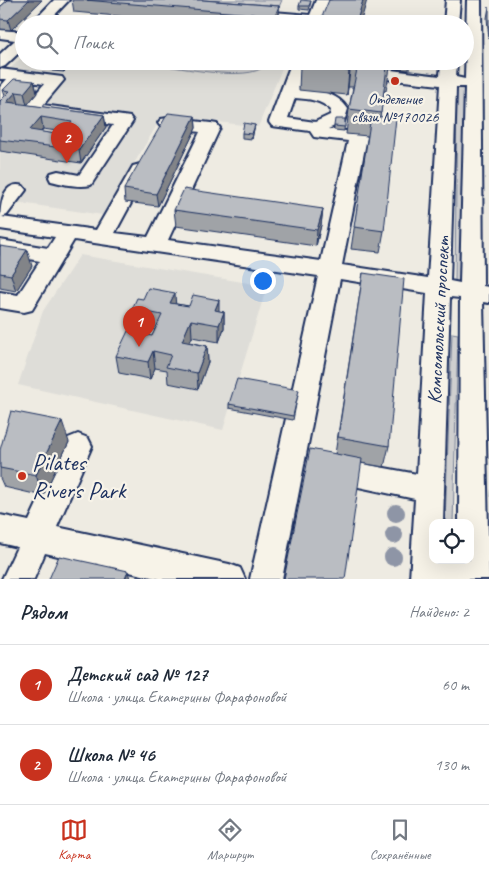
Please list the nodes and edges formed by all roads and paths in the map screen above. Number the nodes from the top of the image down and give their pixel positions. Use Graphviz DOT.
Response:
graph roads {
  1 [pos="4,0"];
  2 [pos="62,0"];
  3 [pos="296,0"];
  4 [pos="307,0"];
  5 [pos="452,0"];
  6 [pos="322,1"];
  7 [pos="0,4"];
  8 [pos="479,6"];
  9 [pos="239,13"];
  10 [pos="47,15"];
  11 [pos="259,15"];
  12 [pos="289,15"];
  13 [pos="317,15"];
  14 [pos="451,15"];
  15 [pos="0,34"];
  16 [pos="15,36"];
  17 [pos="15,47"];
  18 [pos="481,60"];
  19 [pos="0,63"];
  20 [pos="297,70"];
  21 [pos="355,70"];
  22 [pos="449,70"];
  23 [pos="0,74"];
  24 [pos="19,76"];
  25 [pos="448,82"];
  26 [pos="481,86"];
  27 [pos="289,92"];
  28 [pos="0,96"];
  29 [pos="317,127"];
  30 [pos="58,178"];
  31 [pos="16,190"];
  32 [pos="0,210"];
  33 [pos="0,223"];
  34 [pos="68,232"];
  35 [pos="102,237"];
  36 [pos="155,245"];
  37 [pos="0,247"];
  38 [pos="54,256"];
  39 [pos="330,270"];
  40 [pos="440,287"];
  41 [pos="480,294"];
  42 [pos="0,300"];
  43 [pos="480,338"];
  44 [pos="78,446"];
  45 [pos="290,462"];
  46 [pos="481,466"];
  47 [pos="430,489"];
  48 [pos="0,529"];
  49 [pos="37,537"];
  50 [pos="426,574"];
  51 [pos="18,579"];
  52 [pos="229,579"];
  53 [pos="266,579"];
  54 [pos="470,579"];
  55 [pos="475,579"];
  1 -- 7 [label="street"];
  2 -- 10 [label="street"];
  3 -- 12 [label="street"];
  4 -- 6 [label="street"];
  5 -- 14 [label="street"];
  6 -- 13 [label="street"];
  8 -- 18 [label="street, Комсомольский проспект"];
  9 -- 11 [label="street"];
  15 -- 16 [label="street"];
  17 -- 19 [label="street"];
  18 -- 26 [label="street, Комсомольский проспект"];
  20 -- 27 [label="street"];
  21 -- 25 [label="street"];
  22 -- 25 [label="street, Комсомольский проспект"];
  23 -- 24 [label="street"];
  24 -- 28 [label="street"];
  24 -- 30 [label="street"];
  25 -- 26 [label="street"];
  25 -- 40 [label="street, Комсомольский проспект"];
  26 -- 41 [label="street, Комсомольский проспект"];
  27 -- 29 [label="street"];
  27 -- 29 [label="street"];
  29 -- 39 [label="street"];
  31 -- 32 [label="street"];
  33 -- 34 [label="street"];
  34 -- 35 [label="street"];
  34 -- 38 [label="street"];
  35 -- 36 [label="street"];
  35 -- 36 [label="street"];
  36 -- 39 [label="street"];
  37 -- 38 [label="street"];
  38 -- 42 [label="street"];
  39 -- 40 [label="street"];
  39 -- 45 [label="street"];
  40 -- 41 [label="street"];
  40 -- 47 [label="street, Комсомольский проспект"];
  41 -- 43 [label="street, Комсомольский проспект"];
  43 -- 46 [label="street, Комсомольский проспект"];
  44 -- 49 [label="street"];
  45 -- 47 [label="street"];
  45 -- 53 [label="street"];
  46 -- 55 [label="street, Комсомольский проспект"];
  47 -- 50 [label="street, Комсомольский проспект"];
  48 -- 49 [label="street"];
  49 -- 51 [label="street"];
  49 -- 52 [label="street"];
  50 -- 54 [label="street"];
}
